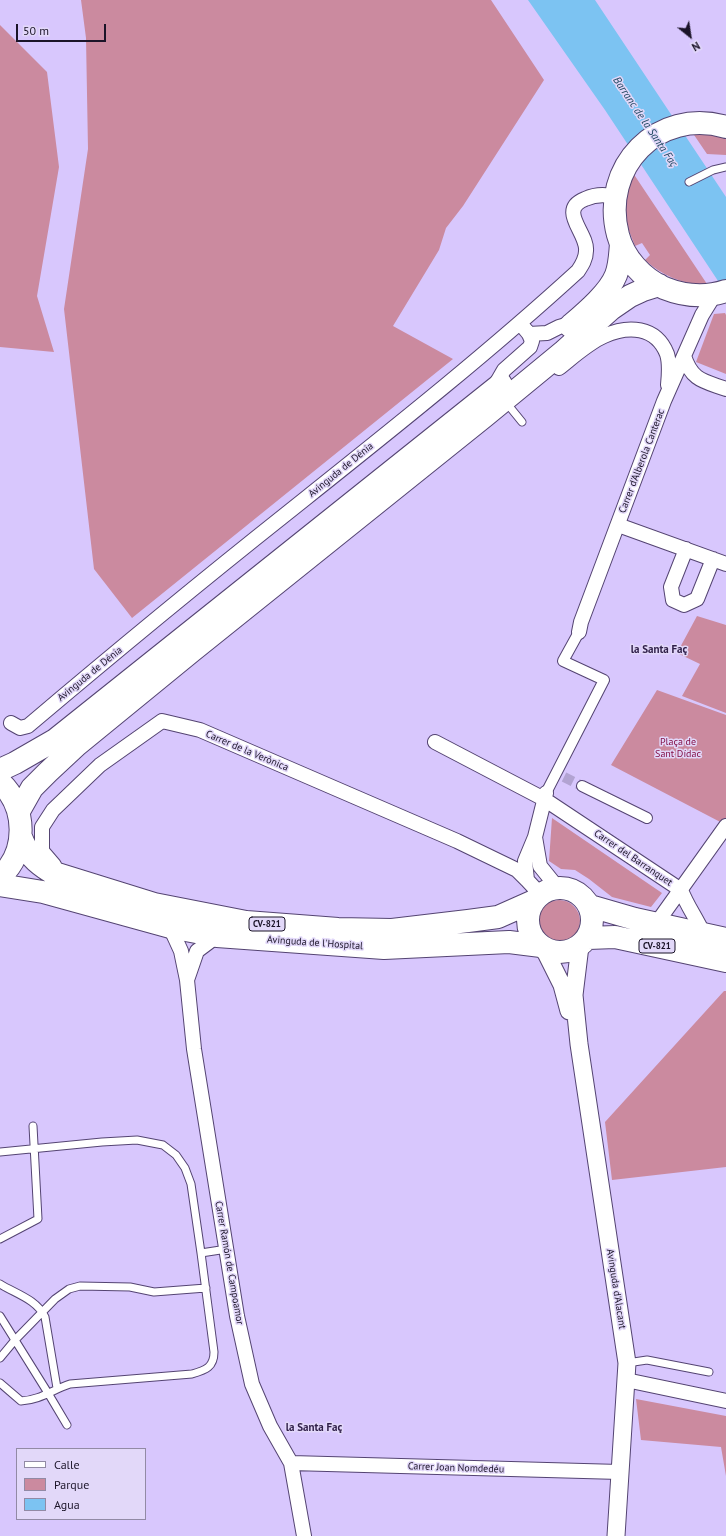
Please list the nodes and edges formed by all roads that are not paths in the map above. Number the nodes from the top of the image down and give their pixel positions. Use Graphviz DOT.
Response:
graph roads {
  1 [pos="726,127"];
  2 [pos="726,167"];
  3 [pos="689,182"];
  4 [pos="614,197"];
  5 [pos="620,244"];
  6 [pos="659,286"];
  7 [pos="720,293"];
  8 [pos="520,323"];
  9 [pos="573,323"];
  10 [pos="530,334"];
  11 [pos="684,356"];
  12 [pos="699,379"];
  13 [pos="726,389"];
  14 [pos="492,390"];
  15 [pos="667,394"];
  16 [pos="509,406"];
  17 [pos="485,416"];
  18 [pos="522,422"];
  19 [pos="618,525"];
  20 [pos="686,549"];
  21 [pos="720,561"];
  22 [pos="579,632"];
  23 [pos="11,723"];
  24 [pos="435,742"];
  25 [pos="0,770"];
  26 [pos="0,782"];
  27 [pos="582,786"];
  28 [pos="545,796"];
  29 [pos="19,811"];
  30 [pos="647,818"];
  31 [pos="726,826"];
  32 [pos="535,836"];
  33 [pos="21,837"];
  34 [pos="64,876"];
  35 [pos="0,877"];
  36 [pos="0,885"];
  37 [pos="539,890"];
  38 [pos="681,890"];
  39 [pos="590,906"];
  40 [pos="656,924"];
  41 [pos="170,927"];
  42 [pos="704,935"];
  43 [pos="217,936"];
  44 [pos="726,939"];
  45 [pos="584,942"];
  46 [pos="542,947"];
  47 [pos="726,960"];
  48 [pos="187,980"];
  49 [pos="579,1044"];
  50 [pos="33,1126"];
  51 [pos="34,1149"];
  52 [pos="0,1152"];
  53 [pos="0,1239"];
  54 [pos="226,1250"];
  55 [pos="201,1253"];
  56 [pos="0,1284"];
  57 [pos="206,1288"];
  58 [pos="42,1312"];
  59 [pos="0,1316"];
  60 [pos="15,1340"];
  61 [pos="0,1358"];
  62 [pos="627,1372"];
  63 [pos="709,1372"];
  64 [pos="0,1383"];
  65 [pos="57,1388"];
  66 [pos="48,1393"];
  67 [pos="726,1401"];
  68 [pos="67,1425"];
  69 [pos="291,1463"];
  70 [pos="620,1472"];
  71 [pos="304,1536"];
  72 [pos="616,1536"];
  1 -- 4 [label="main road"];
  2 -- 3 [label="lane"];
  4 -- 5 [label="main road"];
  4 -- 8 [label="street, Avinguda de Dénia"];
  5 -- 6 [label="main road"];
  5 -- 9 [label="main road"];
  6 -- 7 [label="main road"];
  6 -- 17 [label="main road"];
  7 -- 11 [label="street, Carrer d'Alberola Canterac"];
  8 -- 10 [label="street"];
  8 -- 23 [label="street, Avinguda de Dénia"];
  9 -- 10 [label="street"];
  9 -- 14 [label="main road"];
  10 -- 14 [label="street"];
  11 -- 12 [label="street"];
  11 -- 15 [label="street, Carrer d'Alberola Canterac"];
  12 -- 13 [label="street"];
  12 -- 15 [label="street"];
  14 -- 25 [label="main road"];
  15 -- 16 [label="street"];
  15 -- 19 [label="street, Carrer d'Alberola Canterac"];
  16 -- 17 [label="street"];
  16 -- 18 [label="lane"];
  17 -- 29 [label="main road"];
  19 -- 20 [label="street"];
  19 -- 22 [label="street, Carrer d'Alberola Canterac"];
  20 -- 21 [label="street"];
  20 -- 21 [label="street"];
  22 -- 28 [label="street"];
  24 -- 28 [label="street, Carrer del Barranquet"];
  26 -- 29 [label="main road, CV-821"];
  27 -- 30 [label="street"];
  28 -- 32 [label="street"];
  28 -- 38 [label="street, Carrer del Barranquet"];
  29 -- 33 [label="main road, CV-821"];
  31 -- 38 [label="street"];
  32 -- 37 [label="street"];
  32 -- 37 [label="street"];
  33 -- 34 [label="main road, Avinguda de l'Hospital / CV-821"];
  33 -- 35 [label="main road, CV-821"];
  34 -- 37 [label="main road, Avinguda de l'Hospital / CV-821"];
  34 -- 37 [label="street, Carrer de la Verònica"];
  36 -- 41 [label="main road, Avinguda de l'Hospital / CV-821"];
  37 -- 39 [label="main road, CV-821"];
  37 -- 46 [label="main road"];
  38 -- 40 [label="street"];
  38 -- 42 [label="street, Carrer del Barranquet"];
  39 -- 40 [label="main road, CV-821"];
  39 -- 45 [label="main road"];
  40 -- 42 [label="main road, CV-821"];
  41 -- 43 [label="main road, Avinguda de l'Hospital / CV-821"];
  41 -- 48 [label="street, Carrer Ramón de Campoamor"];
  42 -- 44 [label="main road, CV-821"];
  43 -- 46 [label="main road, Avinguda de l'Hospital / CV-821"];
  43 -- 48 [label="street, Carrer Ramón de Campoamor"];
  45 -- 46 [label="main road, CV-821"];
  45 -- 47 [label="main road, CV-821"];
  45 -- 49 [label="street, Avinguda d'Alacant"];
  46 -- 49 [label="street, Avinguda d'Alacant"];
  48 -- 54 [label="street, Carrer Ramón de Campoamor"];
  49 -- 62 [label="street, Avinguda d'Alacant"];
  50 -- 51 [label="lane"];
  51 -- 52 [label="lane"];
  51 -- 53 [label="lane"];
  51 -- 55 [label="lane"];
  54 -- 55 [label="lane"];
  54 -- 69 [label="street, Carrer Ramón de Campoamor"];
  55 -- 57 [label="lane"];
  56 -- 58 [label="lane"];
  57 -- 58 [label="lane"];
  57 -- 65 [label="lane"];
  58 -- 60 [label="lane"];
  58 -- 65 [label="lane"];
  59 -- 60 [label="lane"];
  60 -- 61 [label="lane"];
  60 -- 66 [label="lane"];
  62 -- 63 [label="lane"];
  62 -- 67 [label="street"];
  62 -- 70 [label="street, Avinguda d'Alacant"];
  64 -- 66 [label="lane"];
  65 -- 66 [label="lane"];
  66 -- 68 [label="lane"];
  69 -- 70 [label="street, Carrer Joan Nomdedéu"];
  69 -- 71 [label="street, Carrer Ramón de Campoamor"];
  70 -- 72 [label="street, Avinguda d'Alacant"];
}
